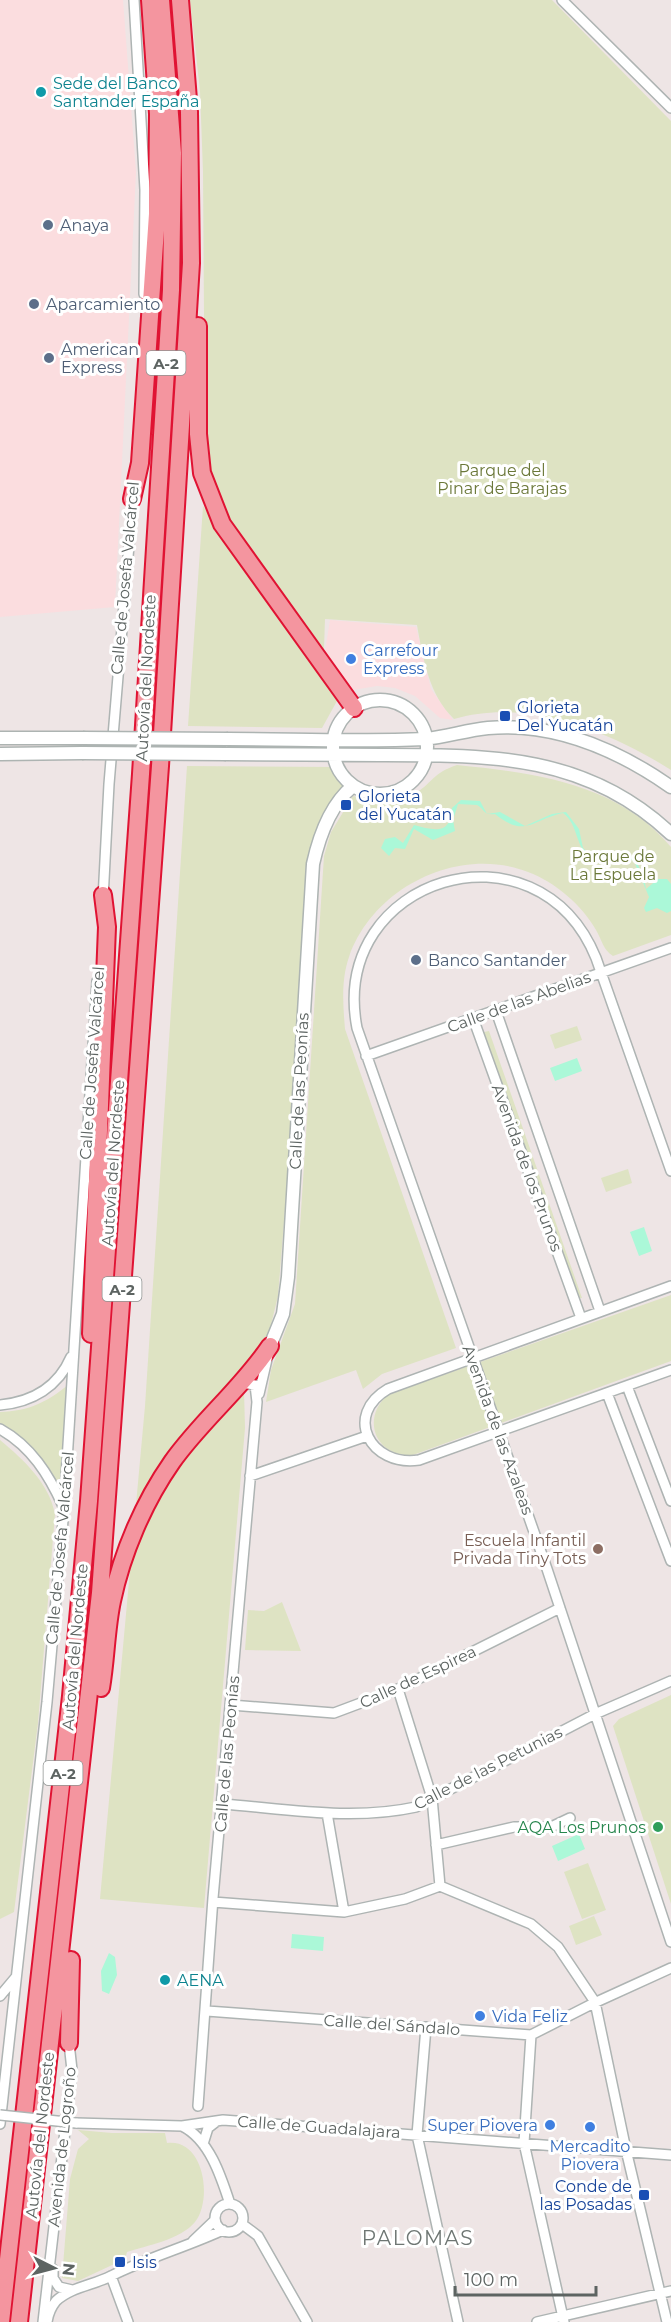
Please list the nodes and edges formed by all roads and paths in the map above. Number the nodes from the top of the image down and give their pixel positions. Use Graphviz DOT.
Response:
graph roads {
  1 [pos="134,0"];
  2 [pos="150,0"];
  3 [pos="161,0"];
  4 [pos="180,0"];
  5 [pos="562,0"];
  6 [pos="671,108"];
  7 [pos="191,263"];
  8 [pos="132,499"];
  9 [pos="354,708"];
  10 [pos="0,738"];
  11 [pos="427,738"];
  12 [pos="333,739"];
  13 [pos="0,754"];
  14 [pos="333,755"];
  15 [pos="427,755"];
  16 [pos="353,786"];
  17 [pos="671,787"];
  18 [pos="671,834"];
  19 [pos="103,896"];
  20 [pos="671,948"];
  21 [pos="601,972"];
  22 [pos="496,1011"];
  23 [pos="473,1018"];
  24 [pos="366,1056"];
  25 [pos="671,1171"];
  26 [pos="671,1286"];
  27 [pos="600,1311"];
  28 [pos="581,1318"];
  29 [pos="270,1346"];
  30 [pos="74,1349"];
  31 [pos="472,1358"];
  32 [pos="671,1370"];
  33 [pos="242,1383"];
  34 [pos="627,1386"];
  35 [pos="607,1393"];
  36 [pos="257,1402"];
  37 [pos="0,1405"];
  38 [pos="0,1429"];
  39 [pos="499,1431"];
  40 [pos="95,1436"];
  41 [pos="367,1436"];
  42 [pos="250,1476"];
  43 [pos="671,1501"];
  44 [pos="64,1509"];
  45 [pos="671,1561"];
  46 [pos="560,1608"];
  47 [pos="671,1681"];
  48 [pos="398,1689"];
  49 [pos="231,1705"];
  50 [pos="594,1714"];
  51 [pos="432,1798"];
  52 [pos="223,1804"];
  53 [pos="76,1812"];
  54 [pos="327,1813"];
  55 [pos="570,1818"];
  56 [pos="74,1837"];
  57 [pos="436,1845"];
  58 [pos="440,1886"];
  59 [pos="213,1902"];
  60 [pos="345,1912"];
  61 [pos="671,1942"];
  62 [pos="671,1968"];
  63 [pos="17,1975"];
  64 [pos="0,1996"];
  65 [pos="595,2002"];
  66 [pos="207,2011"];
  67 [pos="426,2027"];
  68 [pos="531,2035"];
  69 [pos="69,2043"];
  70 [pos="198,2106"];
  71 [pos="0,2115"];
  72 [pos="218,2120"];
  73 [pos="0,2124"];
  74 [pos="182,2126"];
  75 [pos="417,2135"];
  76 [pos="524,2143"];
  77 [pos="204,2144"];
  78 [pos="626,2150"];
  79 [pos="671,2155"];
  80 [pos="230,2204"];
  81 [pos="215,2220"];
  82 [pos="242,2224"];
  83 [pos="223,2230"];
  84 [pos="53,2235"];
  85 [pos="188,2246"];
  86 [pos="111,2276"];
  87 [pos="72,2290"];
  88 [pos="671,2291"];
  89 [pos="660,2294"];
  90 [pos="563,2319"];
  91 [pos="1,2322"];
  92 [pos="20,2322"];
  93 [pos="45,2322"];
  94 [pos="128,2322"];
  95 [pos="307,2322"];
  96 [pos="458,2322"];
  97 [pos="537,2322"];
  98 [pos="667,2322"];
  1 -- 8 [label="street, Calle de Josefa Valcárcel"];
  2 -- 8 [label="highway"];
  3 -- 40 [label="highway, Autovía del Nordeste / A-2"];
  4 -- 7 [label="highway, Autovía del Nordeste / A-2"];
  5 -- 6 [label="street"];
  7 -- 9 [label="highway"];
  7 -- 53 [label="highway, Autovía del Nordeste / A-2"];
  8 -- 19 [label="street, Calle de Josefa Valcárcel"];
  9 -- 11 [label="main road"];
  9 -- 12 [label="main road"];
  10 -- 12 [label="main road, bridge"];
  11 -- 12 [label="main road"];
  11 -- 15 [label="main road"];
  11 -- 17 [label="main road"];
  12 -- 14 [label="main road"];
  13 -- 14 [label="main road, bridge"];
  14 -- 15 [label="main road"];
  14 -- 16 [label="main road"];
  15 -- 16 [label="main road"];
  15 -- 18 [label="main road"];
  16 -- 29 [label="main road, Calle de las Peonías"];
  19 -- 30 [label="street, Calle de Josefa Valcárcel"];
  19 -- 40 [label="highway"];
  20 -- 21 [label="street, Calle de las Abelias"];
  21 -- 22 [label="street, Calle de las Abelias"];
  21 -- 24 [label="street, Avenida de las Azaleas"];
  21 -- 25 [label="street, Avenida de las Azaleas"];
  22 -- 23 [label="street, Calle de las Abelias"];
  22 -- 27 [label="street, Avenida de los Prunos"];
  23 -- 24 [label="street, Calle de las Abelias"];
  23 -- 28 [label="street, Avenida de los Prunos"];
  24 -- 31 [label="street, Avenida de las Azaleas"];
  26 -- 27 [label="street"];
  27 -- 28 [label="street"];
  28 -- 31 [label="street"];
  29 -- 33 [label="highway"];
  29 -- 36 [label="street, Calle de las Peonías"];
  30 -- 37 [label="street"];
  30 -- 44 [label="street, Calle de Josefa Valcárcel"];
  31 -- 39 [label="street, Avenida de las Azaleas"];
  31 -- 41 [label="street"];
  32 -- 34 [label="street"];
  33 -- 36 [label="street"];
  33 -- 53 [label="highway"];
  34 -- 35 [label="street"];
  34 -- 43 [label="street"];
  35 -- 39 [label="street"];
  35 -- 45 [label="street"];
  36 -- 42 [label="street, Calle de las Peonías"];
  38 -- 44 [label="street"];
  39 -- 41 [label="street"];
  39 -- 46 [label="street, Avenida de las Azaleas"];
  40 -- 91 [label="highway, Autovía del Nordeste / A-2"];
  41 -- 42 [label="street"];
  42 -- 49 [label="street, Calle de las Peonías"];
  44 -- 63 [label="street, Calle de Josefa Valcárcel"];
  46 -- 48 [label="street, Calle de Espirea"];
  46 -- 50 [label="street, Avenida de las Azaleas"];
  47 -- 50 [label="street, Calle de las Petunias"];
  48 -- 49 [label="street, Calle de Espirea"];
  48 -- 51 [label="street"];
  49 -- 52 [label="street, Calle de las Peonías"];
  50 -- 51 [label="street, Calle de las Petunias"];
  50 -- 61 [label="street, Avenida de las Azaleas"];
  51 -- 54 [label="street, Calle de las Petunias"];
  51 -- 57 [label="street"];
  52 -- 54 [label="street, Calle de las Petunias"];
  52 -- 59 [label="street, Calle de las Peonías"];
  53 -- 56 [label="highway, Autovía del Nordeste / A-2"];
  54 -- 60 [label="street"];
  55 -- 57 [label="street"];
  56 -- 69 [label="highway, A-2"];
  56 -- 92 [label="highway, Autovía del Nordeste / A-2"];
  57 -- 58 [label="street"];
  58 -- 60 [label="street"];
  58 -- 65 [label="street"];
  59 -- 60 [label="street"];
  59 -- 66 [label="street, Calle de las Peonías"];
  62 -- 65 [label="street"];
  63 -- 64 [label="street"];
  63 -- 73 [label="street, Calle de Josefa Valcárcel"];
  65 -- 68 [label="street"];
  65 -- 78 [label="street"];
  66 -- 67 [label="street, Calle del Sándalo"];
  66 -- 70 [label="street, Calle de las Peonías"];
  67 -- 68 [label="street, Calle del Sándalo"];
  67 -- 75 [label="street"];
  68 -- 76 [label="street"];
  69 -- 84 [label="street, Avenida de Logroño"];
  71 -- 74 [label="street, Calle de Guadalajara, bridge"];
  72 -- 74 [label="street, Calle de Guadalajara"];
  72 -- 75 [label="street, Calle de Guadalajara"];
  72 -- 77 [label="street, Calle de Guadalajara"];
  74 -- 77 [label="street"];
  75 -- 76 [label="street, Calle de Guadalajara"];
  75 -- 96 [label="street"];
  76 -- 78 [label="street, Calle de Guadalajara"];
  76 -- 90 [label="street"];
  77 -- 80 [label="street"];
  78 -- 79 [label="street, Calle de Guadalajara"];
  78 -- 89 [label="street"];
  80 -- 81 [label="street"];
  80 -- 82 [label="street"];
  81 -- 83 [label="street"];
  81 -- 85 [label="street"];
  82 -- 83 [label="street"];
  82 -- 95 [label="street"];
  83 -- 85 [label="street"];
  84 -- 87 [label="street"];
  84 -- 93 [label="street, Avenida de Logroño"];
  85 -- 86 [label="street"];
  86 -- 87 [label="street"];
  86 -- 94 [label="street"];
  87 -- 93 [label="street"];
  88 -- 89 [label="street"];
  89 -- 90 [label="street"];
  89 -- 98 [label="street"];
  90 -- 97 [label="street"];
}
